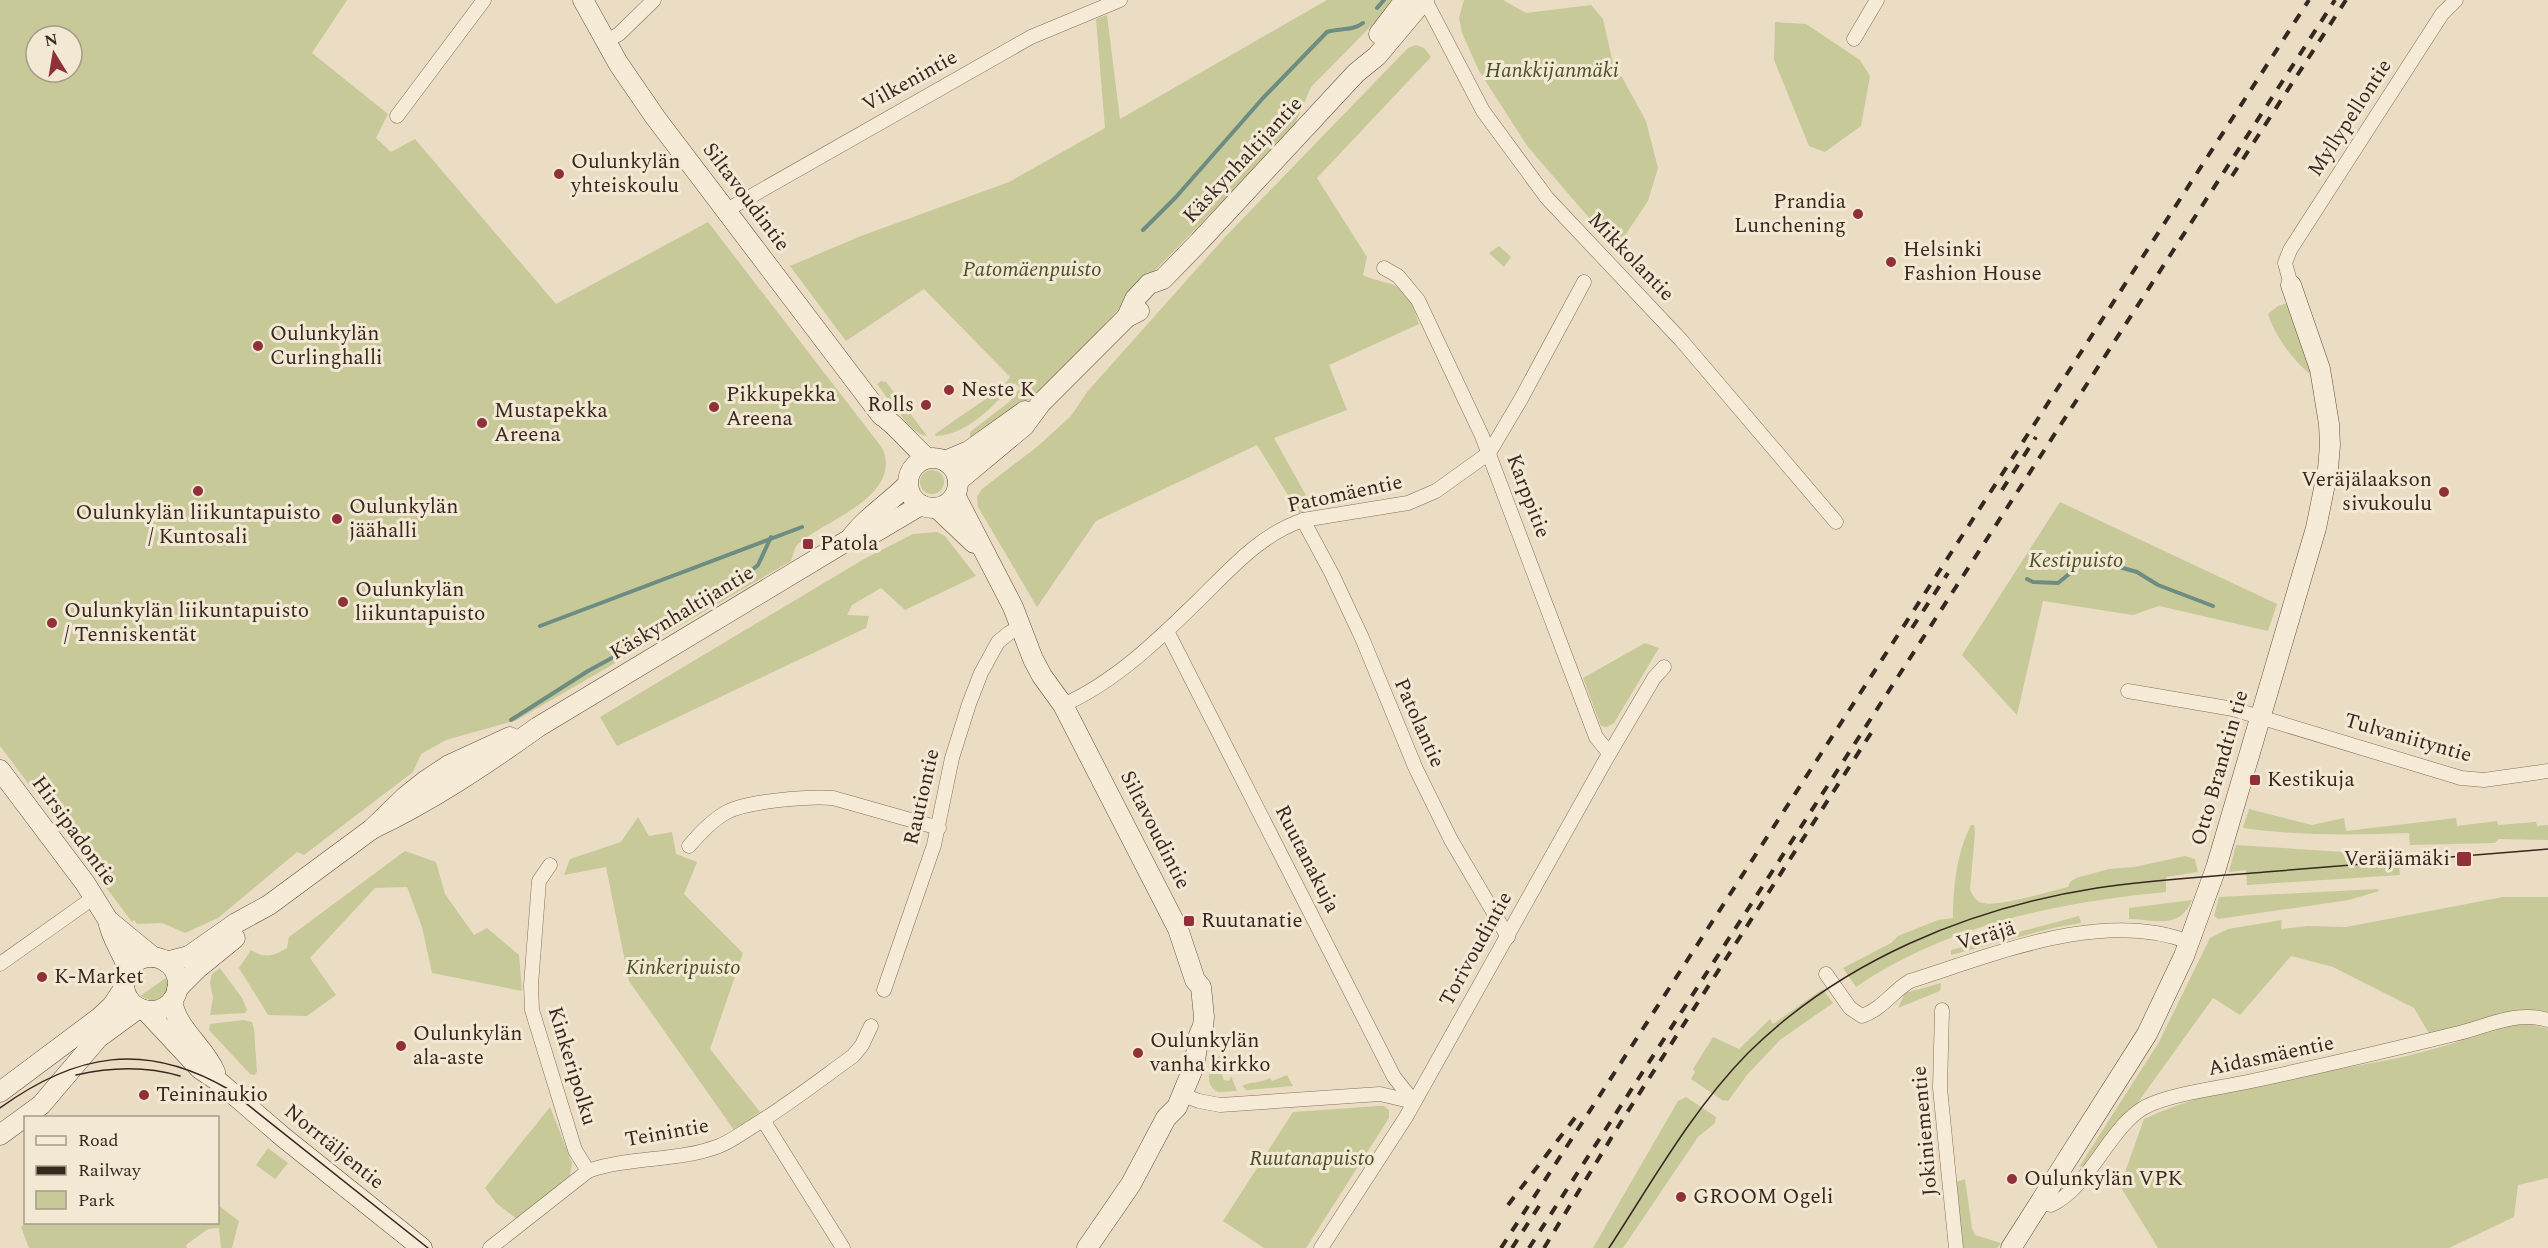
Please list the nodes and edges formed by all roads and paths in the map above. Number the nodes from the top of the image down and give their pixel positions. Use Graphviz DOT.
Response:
graph roads {
  1 [pos="484,0"];
  2 [pos="583,0"];
  3 [pos="654,0"];
  4 [pos="1120,0"];
  5 [pos="1405,0"];
  6 [pos="1424,0"];
  7 [pos="1877,0"];
  8 [pos="2456,0"];
  9 [pos="1854,39"];
  10 [pos="605,42"];
  11 [pos="1356,73"];
  12 [pos="397,116"];
  13 [pos="725,211"];
  14 [pos="2285,263"];
  15 [pos="1384,268"];
  16 [pos="1584,282"];
  17 [pos="2291,285"];
  18 [pos="1041,403"];
  19 [pos="1489,453"];
  20 [pos="923,468"];
  21 [pos="956,488"];
  22 [pos="929,507"];
  23 [pos="1303,520"];
  24 [pos="1836,522"];
  25 [pos="850,539"];
  26 [pos="980,546"];
  27 [pos="1022,627"];
  28 [pos="1167,631"];
  29 [pos="1664,667"];
  30 [pos="2128,691"];
  31 [pos="1063,705"];
  32 [pos="2259,716"];
  33 [pos="1609,753"];
  34 [pos="0,770"];
  35 [pos="2548,771"];
  36 [pos="939,828"];
  37 [pos="689,846"];
  38 [pos="550,865"];
  39 [pos="93,898"];
  40 [pos="269,905"];
  41 [pos="108,920"];
  42 [pos="1508,937"];
  43 [pos="2189,942"];
  44 [pos="160,959"];
  45 [pos="0,964"];
  46 [pos="1826,974"];
  47 [pos="126,979"];
  48 [pos="884,990"];
  49 [pos="175,995"];
  50 [pos="142,1009"];
  51 [pos="1942,1010"];
  52 [pos="2548,1020"];
  53 [pos="871,1026"];
  54 [pos="218,1081"];
  55 [pos="0,1092"];
  56 [pos="1180,1101"];
  57 [pos="1414,1102"];
  58 [pos="26,1116"];
  59 [pos="24,1117"];
  60 [pos="763,1120"];
  61 [pos="0,1135"];
  62 [pos="588,1172"];
  63 [pos="2042,1203"];
  64 [pos="422,1248"];
  65 [pos="490,1248"];
  66 [pos="843,1248"];
  67 [pos="1087,1248"];
  68 [pos="1321,1248"];
  69 [pos="1956,1248"];
  70 [pos="2011,1248"];
  1 -- 12 [label="street"];
  2 -- 10 [label="main road, Siltavoudintie"];
  3 -- 10 [label="street"];
  4 -- 13 [label="street, Vilkenintie"];
  5 -- 11 [label="main road, Käskynhaltijantie"];
  6 -- 11 [label="main road, Käskynhaltijantie"];
  6 -- 24 [label="street, Mikkolantie"];
  7 -- 9 [label="street"];
  8 -- 14 [label="street, Myllypellontie"];
  10 -- 13 [label="main road, Siltavoudintie"];
  11 -- 18 [label="main road, Käskynhaltijantie"];
  13 -- 20 [label="main road, Siltavoudintie"];
  14 -- 17 [label="street, Otto Brandtin tie"];
  15 -- 19 [label="street, Karppitie"];
  16 -- 19 [label="street, Patomäentie"];
  17 -- 32 [label="main road, Otto Brandtin tie"];
  18 -- 20 [label="main road, Käskynhaltijantie"];
  18 -- 21 [label="main road, Käskynhaltijantie"];
  19 -- 23 [label="street, Patomäentie"];
  19 -- 33 [label="street, Karppitie"];
  20 -- 21 [label="main road, Siltavoudintie"];
  20 -- 22 [label="main road, Siltavoudintie"];
  20 -- 25 [label="main road, Käskynhaltijantie"];
  21 -- 22 [label="main road, Käskynhaltijantie"];
  21 -- 26 [label="main road, Siltavoudintie"];
  22 -- 25 [label="main road, Käskynhaltijantie"];
  22 -- 26 [label="main road, Siltavoudintie"];
  23 -- 28 [label="street, Patomäentie"];
  23 -- 42 [label="street, Patolantie"];
  25 -- 40 [label="main road, Käskynhaltijantie"];
  26 -- 27 [label="main road, Siltavoudintie"];
  27 -- 31 [label="main road, Siltavoudintie"];
  27 -- 36 [label="street, Rautiontie"];
  28 -- 31 [label="street, Patomäentie"];
  28 -- 57 [label="street, Ruutanakuja"];
  29 -- 33 [label="street, Torivoudintie"];
  30 -- 32 [label="street"];
  31 -- 56 [label="main road, Siltavoudintie"];
  32 -- 35 [label="street, Tulvaniityntie"];
  32 -- 43 [label="main road, Otto Brandtin tie"];
  33 -- 42 [label="street, Torivoudintie"];
  34 -- 39 [label="main road, Hirsipadontie"];
  36 -- 37 [label="street"];
  36 -- 48 [label="street, Rautiontie"];
  38 -- 62 [label="street, Kinkeripolku"];
  39 -- 41 [label="main road, Hirsipadontie"];
  39 -- 45 [label="street"];
  40 -- 44 [label="main road, Käskynhaltijantie"];
  40 -- 49 [label="main road, Käskynhaltijantie"];
  41 -- 44 [label="main road, Hirsipadontie"];
  41 -- 47 [label="main road, Hirsipadontie"];
  42 -- 57 [label="street, Torivoudintie"];
  43 -- 46 [label="street, Veräjä"];
  43 -- 63 [label="main road, Otto Brandtin tie"];
  44 -- 47 [label="main road"];
  44 -- 49 [label="main road"];
  47 -- 50 [label="main road"];
  47 -- 55 [label="main road"];
  49 -- 50 [label="main road"];
  49 -- 54 [label="main road, Norrtäljentie"];
  50 -- 54 [label="main road, Norrtäljentie"];
  50 -- 58 [label="main road"];
  51 -- 69 [label="street, Jokiniementie"];
  52 -- 63 [label="street, Aidasmäentie"];
  53 -- 60 [label="street, Teinintie"];
  54 -- 64 [label="main road, Norrtäljentie"];
  56 -- 57 [label="street"];
  56 -- 67 [label="main road, Siltavoudintie"];
  57 -- 68 [label="street, Torivoudintie"];
  59 -- 61 [label="main road"];
  60 -- 62 [label="street, Teinintie"];
  60 -- 66 [label="street"];
  62 -- 65 [label="street, Teinintie"];
  63 -- 70 [label="main road, Otto Brandtin tie"];
}
